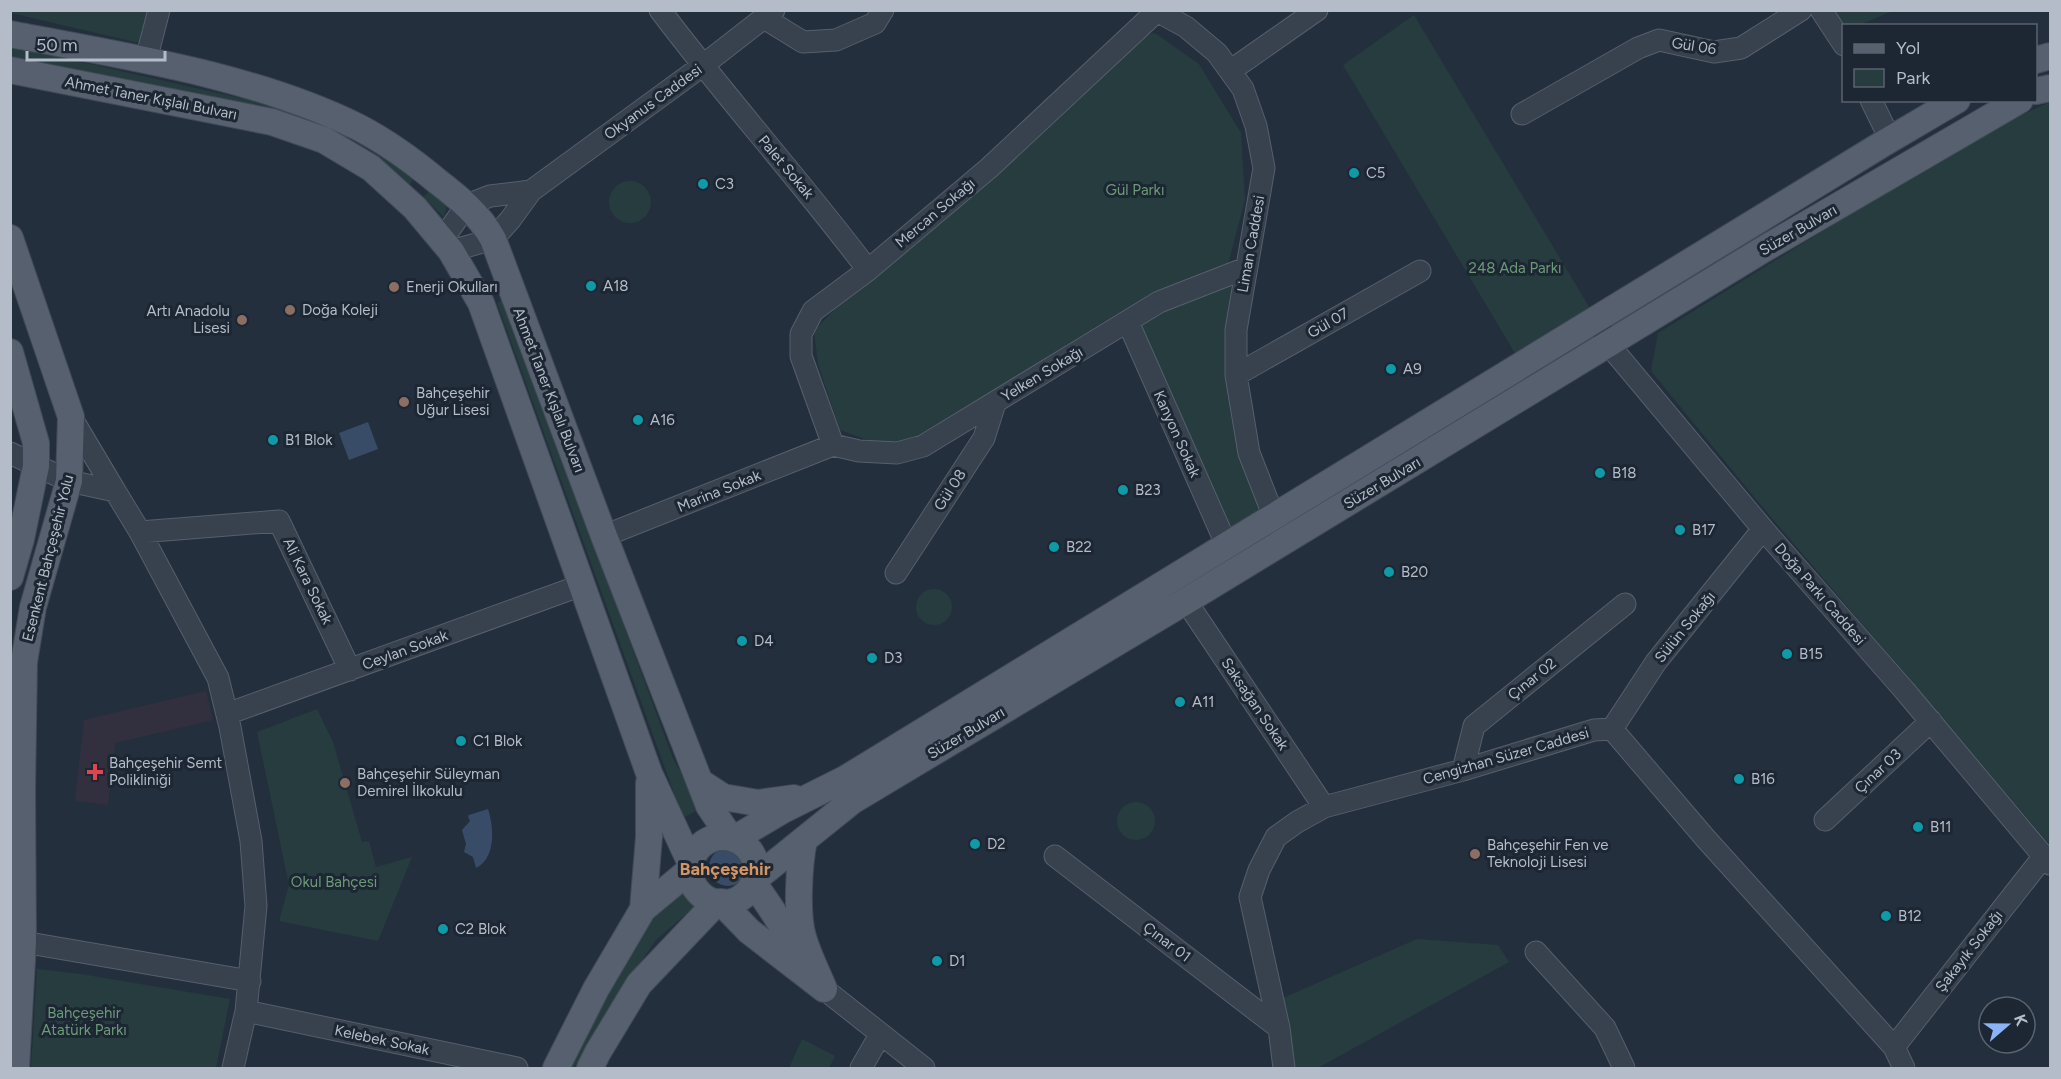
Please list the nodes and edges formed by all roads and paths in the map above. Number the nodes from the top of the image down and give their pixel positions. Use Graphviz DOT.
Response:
graph roads {
  1 [pos="159,10"];
  2 [pos="660,10"];
  3 [pos="883,10"];
  4 [pos="1317,10"];
  5 [pos="1802,10"];
  6 [pos="1821,10"];
  7 [pos="1156,11"];
  8 [pos="769,14"];
  9 [pos="10,34"];
  10 [pos="1842,42"];
  11 [pos="146,60"];
  12 [pos="702,66"];
  13 [pos="10,70"];
  14 [pos="1230,71"];
  15 [pos="1872,102"];
  16 [pos="1954,102"];
  17 [pos="2017,102"];
  18 [pos="1522,114"];
  19 [pos="1890,140"];
  20 [pos="531,191"];
  21 [pos="467,205"];
  22 [pos="10,238"];
  23 [pos="493,239"];
  24 [pos="446,245"];
  25 [pos="1246,268"];
  26 [pos="868,270"];
  27 [pos="1420,271"];
  28 [pos="1597,320"];
  29 [pos="1128,321"];
  30 [pos="1609,345"];
  31 [pos="10,352"];
  32 [pos="1236,375"];
  33 [pos="995,403"];
  34 [pos="71,417"];
  35 [pos="833,445"];
  36 [pos="10,453"];
  37 [pos="53,473"];
  38 [pos="116,491"];
  39 [pos="1274,517"];
  40 [pos="1763,529"];
  41 [pos="140,532"];
  42 [pos="604,536"];
  43 [pos="1227,546"];
  44 [pos="896,573"];
  45 [pos="10,577"];
  46 [pos="582,585"];
  47 [pos="1186,601"];
  48 [pos="1625,604"];
  49 [pos="350,670"];
  50 [pos="227,714"];
  51 [pos="1931,721"];
  52 [pos="1612,729"];
  53 [pos="1463,770"];
  54 [pos="650,773"];
  55 [pos="700,782"];
  56 [pos="809,796"];
  57 [pos="1324,807"];
  58 [pos="1825,820"];
  59 [pos="732,838"];
  60 [pos="804,840"];
  61 [pos="1055,856"];
  62 [pos="2047,860"];
  63 [pos="691,867"];
  64 [pos="754,881"];
  65 [pos="719,902"];
  66 [pos="643,909"];
  67 [pos="17,942"];
  68 [pos="1536,952"];
  69 [pos="250,981"];
  70 [pos="824,989"];
  71 [pos="246,1011"];
  72 [pos="1279,1028"];
  73 [pos="880,1035"];
  74 [pos="1894,1047"];
  75 [pos="16,1068"];
  76 [pos="233,1068"];
  77 [pos="517,1068"];
  78 [pos="556,1068"];
  79 [pos="590,1068"];
  80 [pos="861,1068"];
  81 [pos="924,1068"];
  82 [pos="1284,1068"];
  83 [pos="1624,1068"];
  84 [pos="1904,1068"];
  1 -- 11 [label="street"];
  2 -- 12 [label="street, Palet Sokak"];
  3 -- 8 [label="street"];
  4 -- 14 [label="street"];
  5 -- 18 [label="street, Gül 06"];
  6 -- 10 [label="street"];
  7 -- 14 [label="street, Liman Caddesi"];
  7 -- 26 [label="street, Mercan Sokağı"];
  8 -- 12 [label="street, Okyanus Caddesi"];
  9 -- 11 [label="main road, Ahmet Taner Kışlalı Bulvarı"];
  11 -- 21 [label="main road, Ahmet Taner Kışlalı Bulvarı"];
  12 -- 20 [label="street, Okyanus Caddesi"];
  12 -- 26 [label="street, Palet Sokak"];
  13 -- 24 [label="main road, Ahmet Taner Kışlalı Bulvarı"];
  14 -- 25 [label="street, Liman Caddesi"];
  15 -- 19 [label="street"];
  16 -- 19 [label="main road, Süzer Bulvarı"];
  17 -- 30 [label="main road, Süzer Bulvarı"];
  19 -- 28 [label="main road, Süzer Bulvarı"];
  20 -- 21 [label="street"];
  20 -- 23 [label="street"];
  21 -- 23 [label="main road, Ahmet Taner Kışlalı Bulvarı"];
  21 -- 24 [label="street"];
  22 -- 34 [label="main road, Esenkent Bahçeşehir Yolu"];
  23 -- 24 [label="street"];
  23 -- 42 [label="main road, Ahmet Taner Kışlalı Bulvarı"];
  24 -- 46 [label="main road, Ahmet Taner Kışlalı Bulvarı"];
  25 -- 29 [label="street, Yelken Sokağı"];
  25 -- 32 [label="street, Liman Caddesi"];
  26 -- 35 [label="street, Mercan Sokağı"];
  27 -- 32 [label="street, Gül 07"];
  28 -- 30 [label="street, Doğa Parkı Caddesi"];
  28 -- 39 [label="main road, Süzer Bulvarı"];
  29 -- 33 [label="street, Yelken Sokağı"];
  29 -- 43 [label="street, Kanyon Sokak"];
  30 -- 40 [label="street, Doğa Parkı Caddesi"];
  30 -- 47 [label="main road, Süzer Bulvarı"];
  31 -- 37 [label="main road, Esenkent Bahçeşehir Yolu"];
  32 -- 39 [label="street, Liman Caddesi"];
  33 -- 35 [label="street, Yelken Sokağı"];
  33 -- 44 [label="street, Gül 08"];
  34 -- 37 [label="main road, Esenkent Bahçeşehir Yolu"];
  34 -- 38 [label="street"];
  35 -- 42 [label="street, Marina Sokak"];
  36 -- 37 [label="street"];
  37 -- 38 [label="street"];
  37 -- 45 [label="main road, Esenkent Bahçeşehir Yolu"];
  37 -- 67 [label="main road, Esenkent Bahçeşehir Yolu"];
  38 -- 41 [label="street"];
  39 -- 43 [label="main road, Süzer Bulvarı"];
  40 -- 51 [label="street, Doğa Parkı Caddesi"];
  40 -- 52 [label="street, Sülün Sokağı"];
  41 -- 49 [label="street, Ali Kara Sokak"];
  41 -- 50 [label="street"];
  42 -- 55 [label="main road, Ahmet Taner Kışlalı Bulvarı"];
  43 -- 56 [label="main road, Süzer Bulvarı"];
  46 -- 49 [label="street, Ceylan Sokak"];
  46 -- 54 [label="main road, Ahmet Taner Kışlalı Bulvarı"];
  47 -- 57 [label="street, Saksağan Sokak"];
  47 -- 60 [label="main road, Süzer Bulvarı"];
  48 -- 53 [label="street, Çınar 02"];
  49 -- 50 [label="street, Ceylan Sokak"];
  50 -- 69 [label="street"];
  51 -- 58 [label="street, Çınar 03"];
  51 -- 62 [label="street, Doğa Parkı Caddesi"];
  52 -- 53 [label="street, Cengizhan Süzer Caddesi"];
  52 -- 74 [label="street"];
  53 -- 57 [label="street, Cengizhan Süzer Caddesi"];
  54 -- 63 [label="main road, Ahmet Taner Kışlalı Bulvarı"];
  54 -- 66 [label="main road"];
  55 -- 56 [label="main road"];
  55 -- 59 [label="main road, Ahmet Taner Kışlalı Bulvarı"];
  56 -- 59 [label="main road, Süzer Bulvarı"];
  57 -- 72 [label="street, Cengizhan Süzer Caddesi"];
  59 -- 63 [label="main road"];
  59 -- 64 [label="main road"];
  60 -- 64 [label="main road, Süzer Bulvarı"];
  60 -- 70 [label="main road"];
  61 -- 72 [label="street, Çınar 01"];
  62 -- 74 [label="street, Şakayık Sokağı"];
  63 -- 65 [label="main road"];
  63 -- 66 [label="main road"];
  64 -- 65 [label="main road"];
  64 -- 70 [label="main road"];
  65 -- 70 [label="main road"];
  65 -- 79 [label="main road"];
  66 -- 78 [label="main road"];
  67 -- 69 [label="street"];
  67 -- 75 [label="main road, Esenkent Bahçeşehir Yolu"];
  68 -- 83 [label="street"];
  69 -- 71 [label="street"];
  70 -- 73 [label="street"];
  71 -- 76 [label="street"];
  71 -- 77 [label="street, Kelebek Sokak"];
  72 -- 82 [label="street, Cengizhan Süzer Caddesi"];
  73 -- 80 [label="street"];
  73 -- 81 [label="street"];
  74 -- 84 [label="street"];
}
